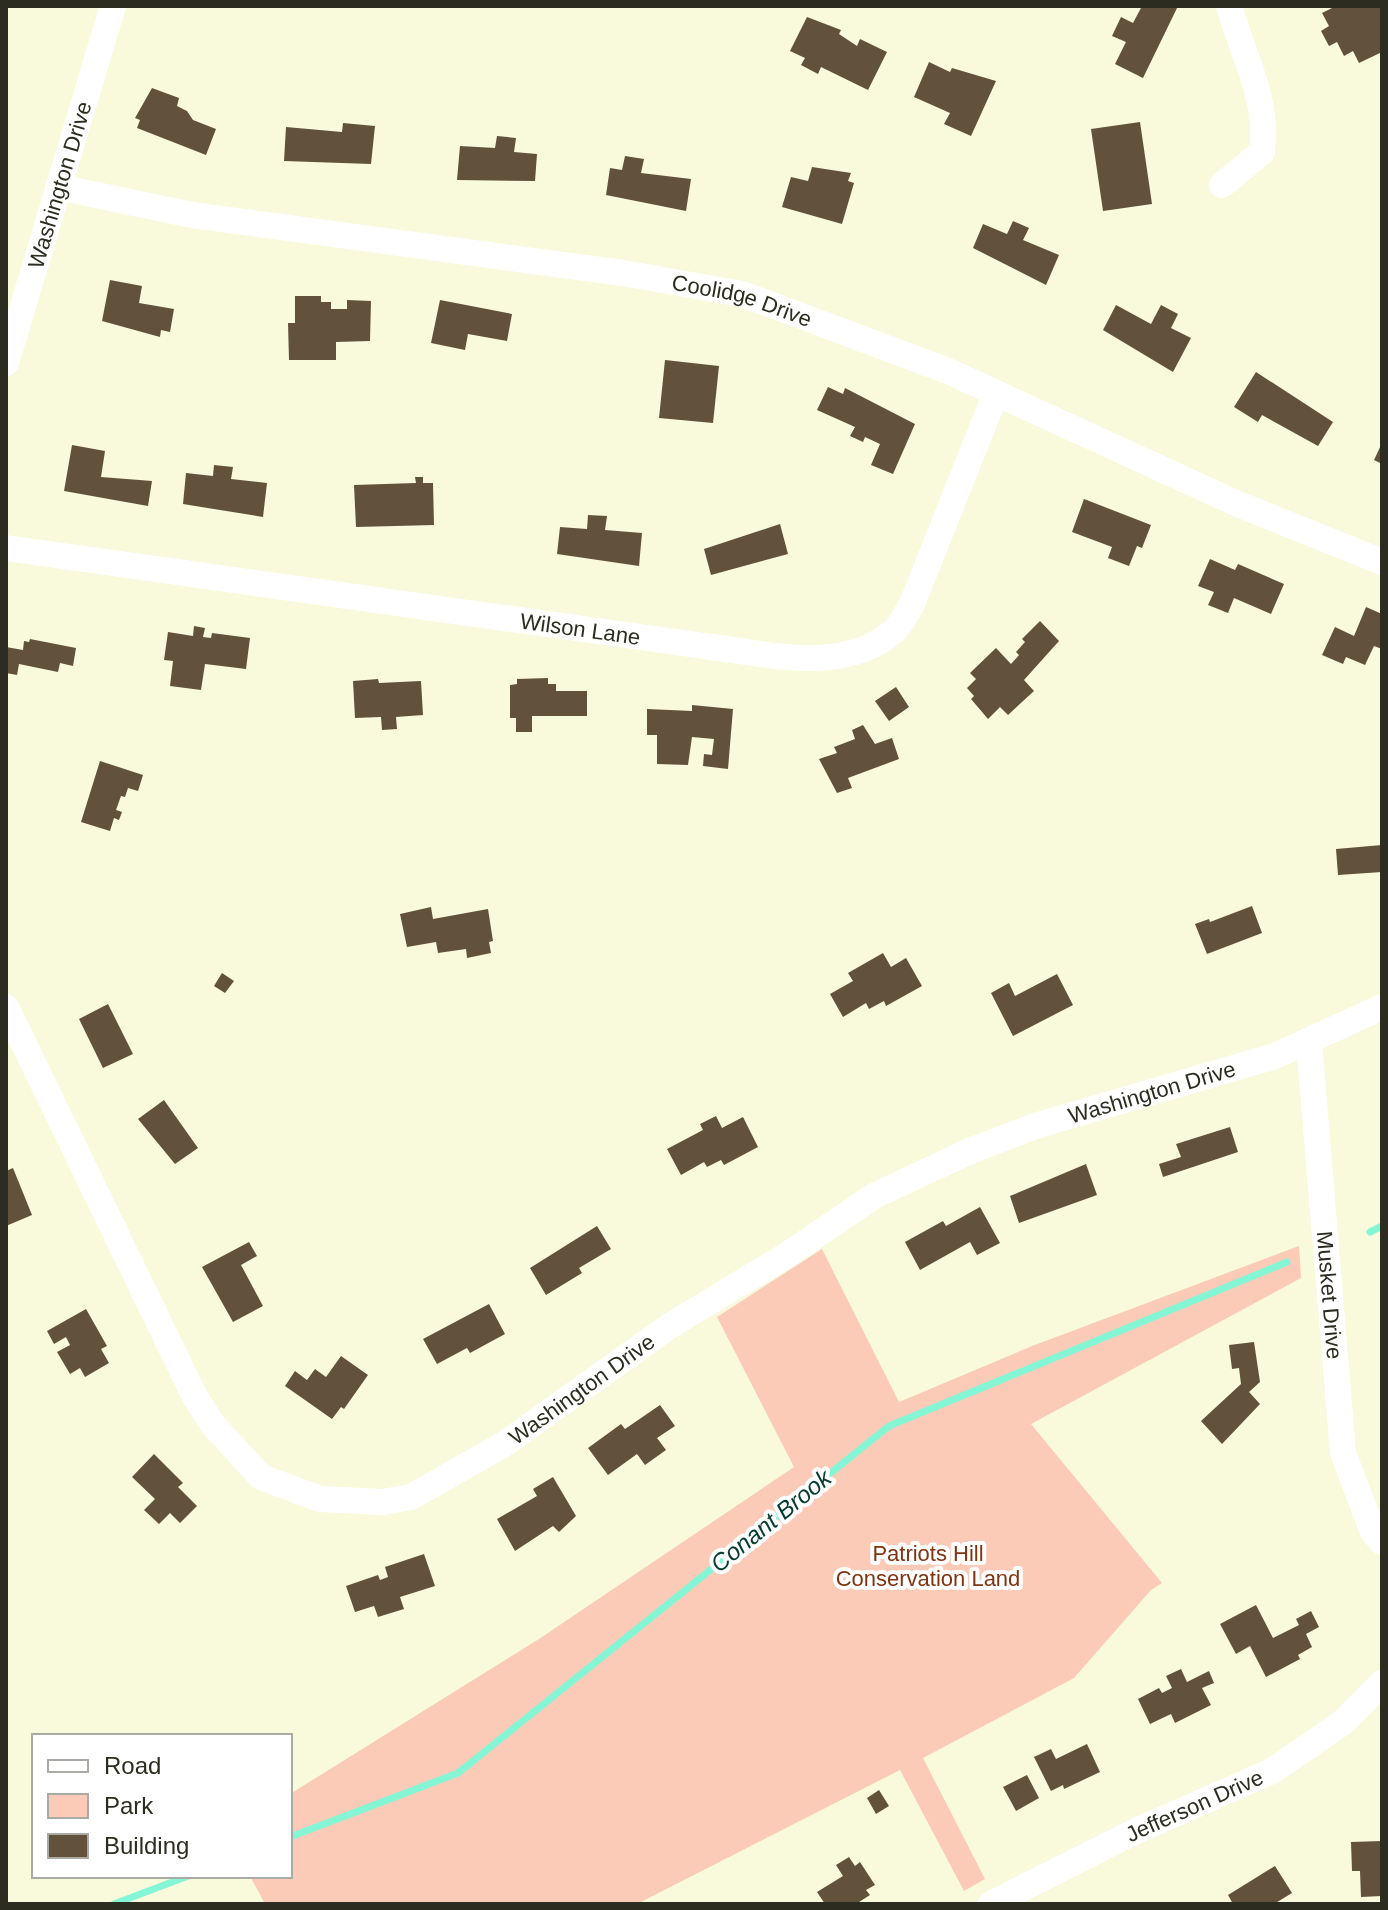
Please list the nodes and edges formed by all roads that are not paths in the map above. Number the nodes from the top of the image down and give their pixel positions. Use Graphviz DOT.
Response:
graph roads {
  1 [pos="113,6"];
  2 [pos="1229,6"];
  3 [pos="1222,185"];
  4 [pos="58,187"];
  5 [pos="6,363"];
  6 [pos="996,393"];
  7 [pos="6,548"];
  8 [pos="1382,562"];
  9 [pos="6,1007"];
  10 [pos="1382,1007"];
  11 [pos="1309,1042"];
  12 [pos="1382,1542"];
  13 [pos="1382,1683"];
  14 [pos="991,1904"];
  1 -- 4 [label="street, Washington Drive"];
  2 -- 3 [label="street"];
  4 -- 5 [label="street, Washington Drive"];
  4 -- 6 [label="street, Coolidge Drive"];
  6 -- 7 [label="street, Wilson Lane"];
  6 -- 8 [label="street, Coolidge Drive"];
  9 -- 11 [label="street, Washington Drive"];
  10 -- 11 [label="street, Washington Drive"];
  11 -- 12 [label="street, Musket Drive"];
  13 -- 14 [label="street, Jefferson Drive"];
}
